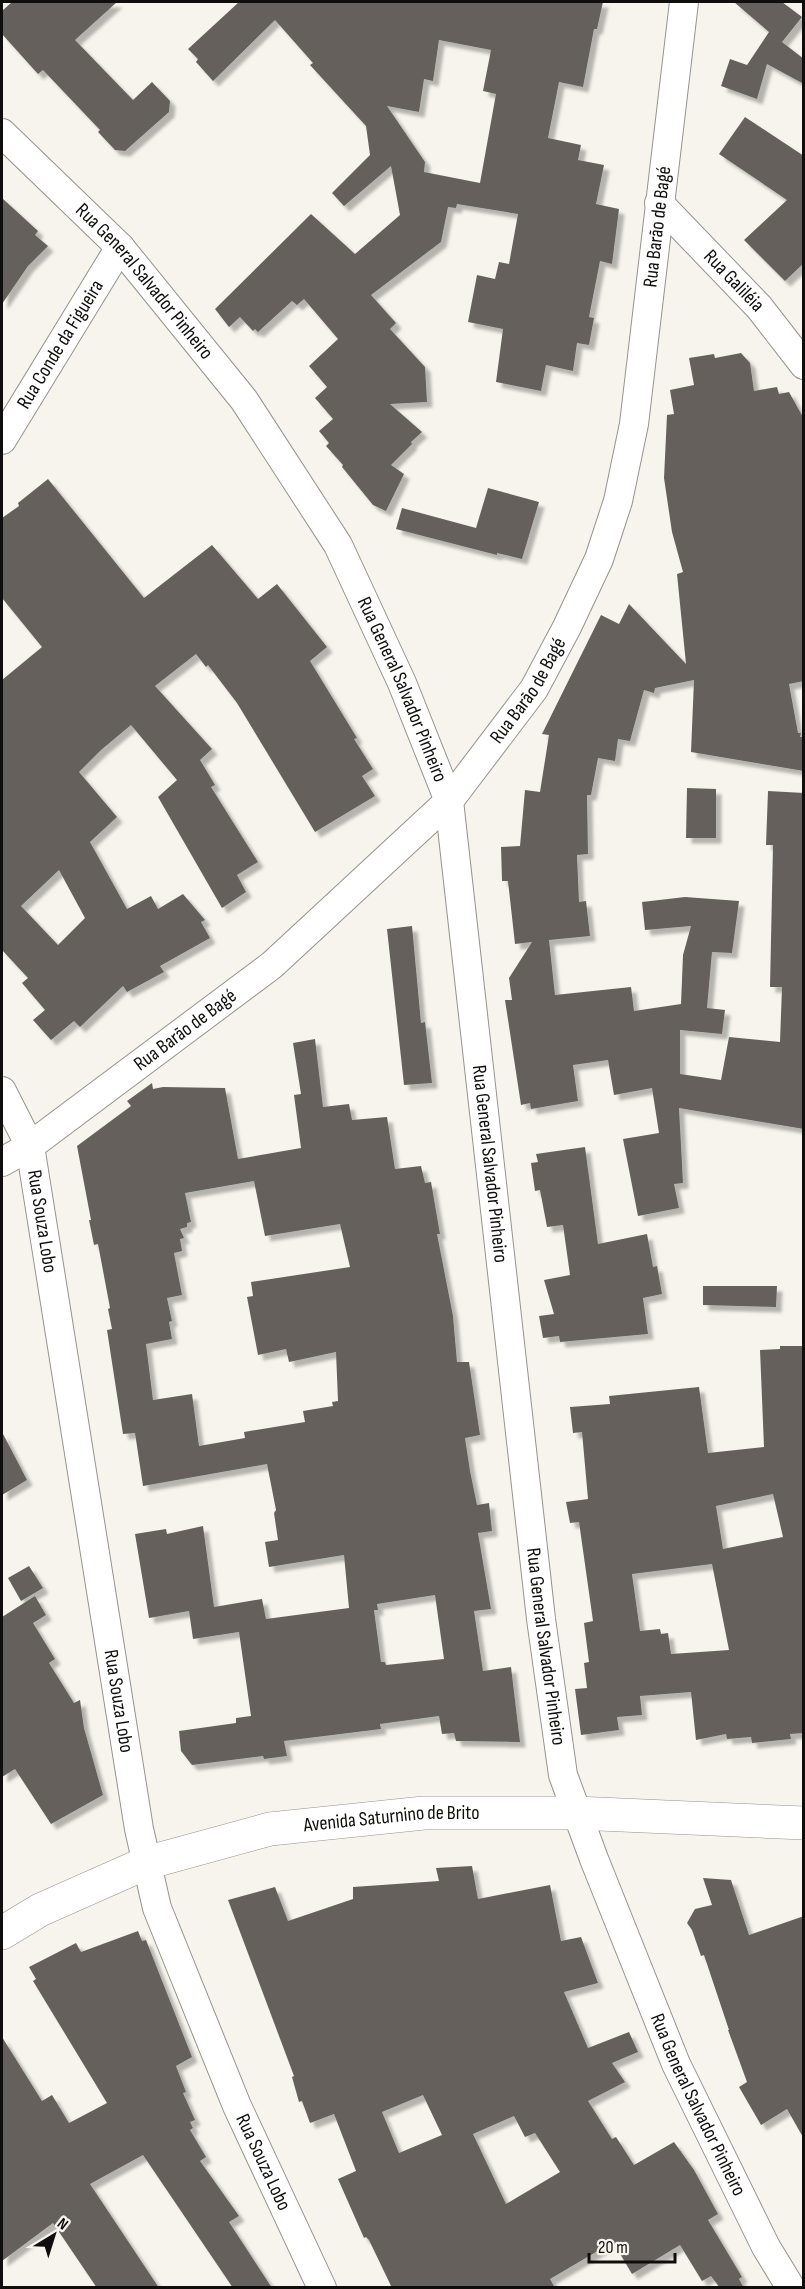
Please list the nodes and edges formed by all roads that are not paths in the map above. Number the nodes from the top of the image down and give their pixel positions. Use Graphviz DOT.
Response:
graph roads {
  1 [pos="684,2"];
  2 [pos="2,133"];
  3 [pos="660,203"];
  4 [pos="120,247"];
  5 [pos="804,365"];
  6 [pos="2,440"];
  7 [pos="449,801"];
  8 [pos="2,1092"];
  9 [pos="30,1146"];
  10 [pos="2,1162"];
  11 [pos="576,1813"];
  12 [pos="804,1822"];
  13 [pos="146,1863"];
  14 [pos="2,1934"];
  15 [pos="322,2288"];
  16 [pos="791,2288"];
  1 -- 3 [label="street, Rua Barão de Bagé"];
  2 -- 4 [label="street, Rua General Salvador Pinheiro"];
  3 -- 5 [label="street, Rua Galiléia"];
  3 -- 7 [label="street, Rua Barão de Bagé"];
  4 -- 6 [label="street, Rua Conde da Figueira"];
  4 -- 7 [label="street, Rua General Salvador Pinheiro"];
  7 -- 9 [label="street, Rua Barão de Bagé"];
  7 -- 11 [label="street, Rua General Salvador Pinheiro"];
  8 -- 9 [label="street, Rua Souza Lobo"];
  9 -- 10 [label="street, Rua Barão de Bagé"];
  9 -- 13 [label="street, Rua Souza Lobo"];
  11 -- 12 [label="main road, Avenida Saturnino de Brito"];
  11 -- 13 [label="main road, Avenida Saturnino de Brito"];
  11 -- 16 [label="street, Rua General Salvador Pinheiro"];
  13 -- 14 [label="main road, Avenida Saturnino de Brito"];
  13 -- 15 [label="street, Rua Souza Lobo"];
}
